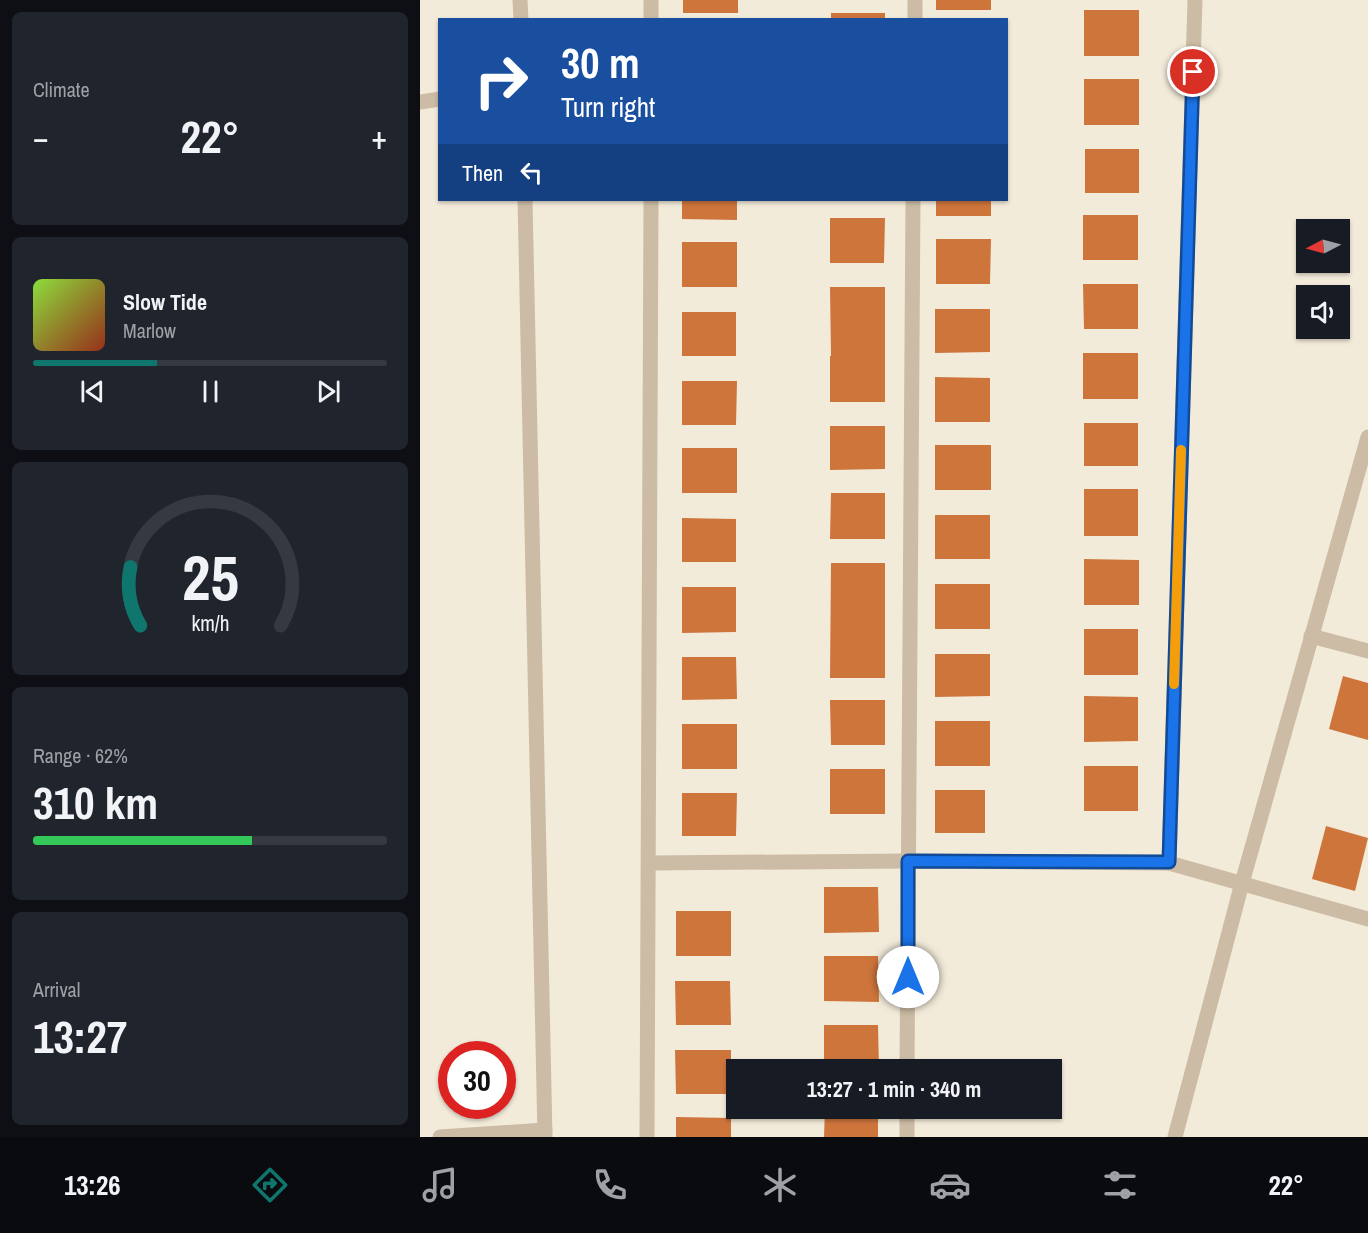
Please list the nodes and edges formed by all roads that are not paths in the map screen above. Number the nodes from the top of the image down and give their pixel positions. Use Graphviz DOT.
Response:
graph roads {
  1 [pos="520,0"];
  2 [pos="651,0"];
  3 [pos="915,0"];
  4 [pos="1195,0"];
  5 [pos="521,18"];
  6 [pos="651,18"];
  7 [pos="915,18"];
  8 [pos="438,99"];
  9 [pos="420,102"];
  10 [pos="525,201"];
  11 [pos="651,201"];
  12 [pos="913,201"];
  13 [pos="1368,437"];
  14 [pos="1311,636"];
  15 [pos="1368,651"];
  16 [pos="908,861"];
  17 [pos="1169,862"];
  18 [pos="648,863"];
  19 [pos="1242,883"];
  20 [pos="1368,919"];
  21 [pos="907,1059"];
  22 [pos="907,1119"];
  23 [pos="545,1133"];
  24 [pos="440,1137"];
  25 [pos="647,1137"];
  26 [pos="907,1137"];
  27 [pos="1174,1137"];
  1 -- 5 [label="street"];
  2 -- 6 [label="street"];
  3 -- 7 [label="street"];
  4 -- 17 [label="street"];
  8 -- 9 [label="street"];
  10 -- 23 [label="street"];
  11 -- 18 [label="street"];
  12 -- 16 [label="street"];
  13 -- 14 [label="street"];
  14 -- 15 [label="street"];
  14 -- 19 [label="street"];
  16 -- 17 [label="street"];
  16 -- 18 [label="street"];
  16 -- 21 [label="street"];
  17 -- 19 [label="street"];
  18 -- 25 [label="street"];
  19 -- 20 [label="street"];
  19 -- 27 [label="street"];
  22 -- 26 [label="street"];
  23 -- 24 [label="street"];
}
